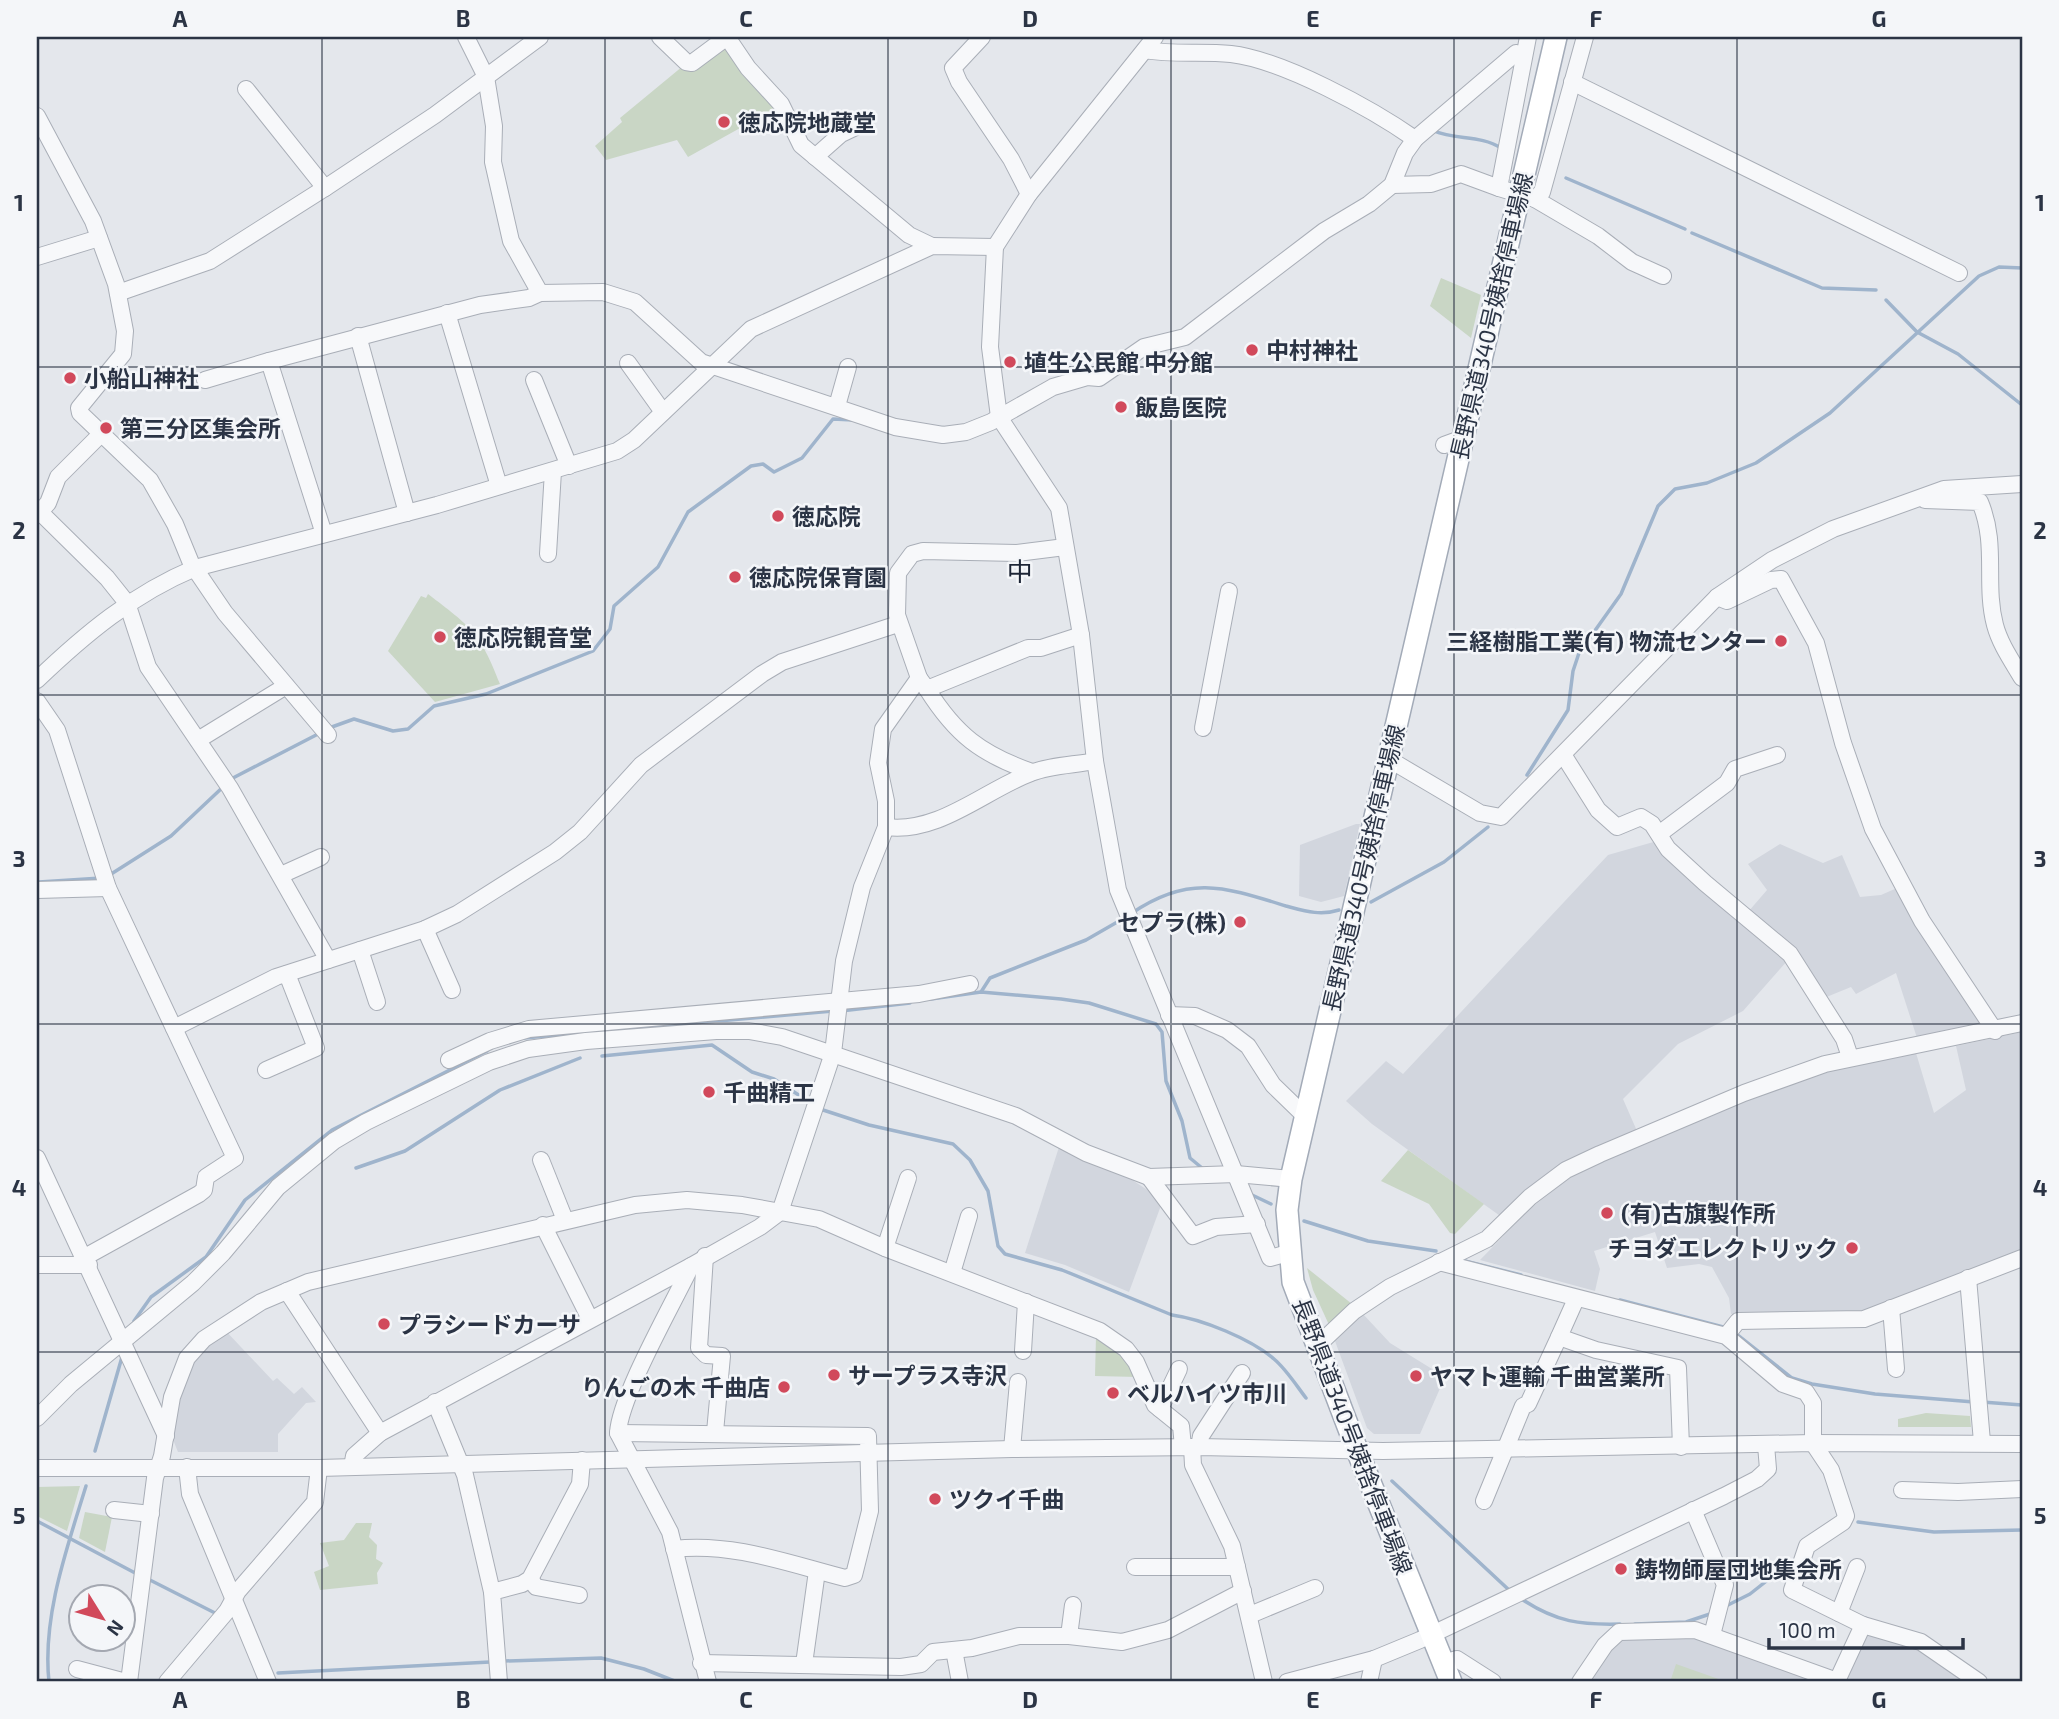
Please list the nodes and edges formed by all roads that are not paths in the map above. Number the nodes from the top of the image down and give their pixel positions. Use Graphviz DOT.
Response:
graph roads {
  1 [pos="466,37"];
  2 [pos="540,37"];
  3 [pos="660,37"];
  4 [pos="727,37"];
  5 [pos="982,37"];
  6 [pos="1155,37"];
  7 [pos="1528,37"];
  8 [pos="1556,37"];
  9 [pos="1585,37"];
  10 [pos="1145,50"];
  11 [pos="1516,53"];
  12 [pos="486,77"];
  13 [pos="1572,82"];
  14 [pos="246,89"];
  15 [pos="37,116"];
  16 [pos="862,124"];
  17 [pos="1415,139"];
  18 [pos="815,158"];
  19 [pos="1392,185"];
  20 [pos="324,188"];
  21 [pos="1499,188"];
  22 [pos="1029,194"];
  23 [pos="1527,197"];
  24 [pos="99,238"];
  25 [pos="932,246"];
  26 [pos="995,247"];
  27 [pos="37,257"];
  28 [pos="1959,273"];
  29 [pos="1663,276"];
  30 [pos="118,293"];
  31 [pos="540,293"];
  32 [pos="447,313"];
  33 [pos="358,336"];
  34 [pos="269,361"];
  35 [pos="628,363"];
  36 [pos="712,365"];
  37 [pos="848,367"];
  38 [pos="205,380"];
  39 [pos="534,380"];
  40 [pos="837,406"];
  41 [pos="663,412"];
  42 [pos="999,417"];
  43 [pos="100,435"];
  44 [pos="561,468"];
  45 [pos="2022,484"];
  46 [pos="499,486"];
  47 [pos="1917,499"];
  48 [pos="407,513"];
  49 [pos="39,514"];
  50 [pos="324,534"];
  51 [pos="1065,547"];
  52 [pos="548,554"];
  53 [pos="195,568"];
  54 [pos="1228,591"];
  55 [pos="1717,597"];
  56 [pos="127,603"];
  57 [pos="898,624"];
  58 [pos="1081,635"];
  59 [pos="2022,678"];
  60 [pos="37,680"];
  61 [pos="923,684"];
  62 [pos="286,686"];
  63 [pos="37,701"];
  64 [pos="1203,728"];
  65 [pos="328,734"];
  66 [pos="198,740"];
  67 [pos="1777,755"];
  68 [pos="1564,756"];
  69 [pos="1095,761"];
  70 [pos="1388,762"];
  71 [pos="1032,772"];
  72 [pos="886,827"];
  73 [pos="1659,834"];
  74 [pos="321,857"];
  75 [pos="281,875"];
  76 [pos="106,881"];
  77 [pos="37,890"];
  78 [pos="425,929"];
  79 [pos="360,950"];
  80 [pos="328,960"];
  81 [pos="287,974"];
  82 [pos="971,984"];
  83 [pos="452,990"];
  84 [pos="377,1002"];
  85 [pos="838,1008"];
  86 [pos="1169,1015"];
  87 [pos="2022,1023"];
  88 [pos="174,1028"];
  89 [pos="1995,1031"];
  90 [pos="833,1053"];
  91 [pos="1850,1057"];
  92 [pos="449,1060"];
  93 [pos="266,1070"];
  94 [pos="1306,1118"];
  95 [pos="541,1160"];
  96 [pos="39,1167"];
  97 [pos="1236,1174"];
  98 [pos="1149,1177"];
  99 [pos="908,1178"];
  100 [pos="1291,1179"];
  101 [pos="780,1212"];
  102 [pos="969,1216"];
  103 [pos="565,1220"];
  104 [pos="1257,1224"];
  105 [pos="543,1225"];
  106 [pos="885,1248"];
  107 [pos="1288,1253"];
  108 [pos="705,1256"];
  109 [pos="2022,1258"];
  110 [pos="87,1261"];
  111 [pos="1440,1262"];
  112 [pos="37,1265"];
  113 [pos="691,1266"];
  114 [pos="952,1273"];
  115 [pos="1968,1278"];
  116 [pos="287,1291"];
  117 [pos="1576,1299"];
  118 [pos="1026,1302"];
  119 [pos="1891,1308"];
  120 [pos="590,1319"];
  121 [pos="1729,1332"];
  122 [pos="1559,1337"];
  123 [pos="124,1342"];
  124 [pos="1318,1345"];
  125 [pos="1023,1352"];
  126 [pos="1179,1369"];
  127 [pos="1896,1369"];
  128 [pos="1242,1373"];
  129 [pos="1018,1382"];
  130 [pos="435,1402"];
  131 [pos="1160,1409"];
  132 [pos="37,1418"];
  133 [pos="709,1432"];
  134 [pos="380,1433"];
  135 [pos="618,1433"];
  136 [pos="770,1433"];
  137 [pos="166,1436"];
  138 [pos="1982,1442"];
  139 [pos="1813,1443"];
  140 [pos="2022,1444"];
  141 [pos="1766,1445"];
  142 [pos="1191,1447"];
  143 [pos="1681,1447"];
  144 [pos="1012,1449"];
  145 [pos="1356,1450"];
  146 [pos="1506,1450"];
  147 [pos="868,1453"];
  148 [pos="770,1455"];
  149 [pos="705,1457"];
  150 [pos="632,1459"];
  151 [pos="582,1460"];
  152 [pos="460,1464"];
  153 [pos="159,1467"];
  154 [pos="187,1467"];
  155 [pos="37,1468"];
  156 [pos="319,1468"];
  157 [pos="352,1468"];
  158 [pos="2022,1489"];
  159 [pos="1902,1490"];
  160 [pos="1484,1501"];
  161 [pos="114,1510"];
  162 [pos="1693,1510"];
  163 [pos="151,1514"];
  164 [pos="674,1549"];
  165 [pos="1135,1567"];
  166 [pos="1237,1567"];
  167 [pos="1857,1567"];
  168 [pos="817,1571"];
  169 [pos="530,1578"];
  170 [pos="136,1588"];
  171 [pos="1315,1588"];
  172 [pos="1243,1591"];
  173 [pos="492,1592"];
  174 [pos="579,1595"];
  175 [pos="234,1600"];
  176 [pos="1073,1605"];
  177 [pos="1839,1613"];
  178 [pos="1250,1615"];
  179 [pos="1863,1625"];
  180 [pos="1430,1634"];
  181 [pos="1712,1635"];
  182 [pos="1069,1636"];
  183 [pos="954,1650"];
  184 [pos="129,1652"];
  185 [pos="1374,1659"];
  186 [pos="701,1662"];
  187 [pos="804,1664"];
  188 [pos="854,1665"];
  189 [pos="77,1669"];
  190 [pos="1447,1673"];
  191 [pos="264,1681"];
  192 [pos="127,1682"];
  193 [pos="167,1682"];
  194 [pos="499,1682"];
  195 [pos="708,1682"];
  196 [pos="853,1682"];
  197 [pos="960,1682"];
  198 [pos="1264,1682"];
  199 [pos="1287,1682"];
  200 [pos="1370,1682"];
  201 [pos="1493,1682"];
  202 [pos="1580,1682"];
  203 [pos="1979,1682"];
  1 -- 12 [label="street"];
  2 -- 12 [label="street"];
  3 -- 4 [label="street"];
  4 -- 18 [label="street"];
  5 -- 22 [label="street"];
  6 -- 10 [label="street"];
  7 -- 21 [label="street"];
  8 -- 23 [label="main road, 長野県道340号姨捨停車場線"];
  9 -- 13 [label="street"];
  10 -- 17 [label="street"];
  10 -- 22 [label="street"];
  11 -- 17 [label="street"];
  12 -- 20 [label="street"];
  12 -- 31 [label="street"];
  13 -- 23 [label="street"];
  13 -- 28 [label="street"];
  14 -- 20 [label="street"];
  15 -- 24 [label="street"];
  16 -- 18 [label="street"];
  17 -- 19 [label="street"];
  18 -- 25 [label="street"];
  19 -- 21 [label="street"];
  19 -- 42 [label="street"];
  20 -- 30 [label="street"];
  21 -- 23 [label="street"];
  22 -- 26 [label="street"];
  23 -- 29 [label="street"];
  23 -- 70 [label="main road, 長野県道340号姨捨停車場線"];
  24 -- 27 [label="street"];
  24 -- 30 [label="street"];
  25 -- 26 [label="street"];
  25 -- 36 [label="street"];
  26 -- 42 [label="street"];
  30 -- 43 [label="street"];
  31 -- 32 [label="street"];
  31 -- 36 [label="street"];
  32 -- 33 [label="street"];
  32 -- 46 [label="street"];
  33 -- 34 [label="street"];
  33 -- 48 [label="street"];
  34 -- 38 [label="street"];
  34 -- 50 [label="street"];
  35 -- 41 [label="street"];
  36 -- 40 [label="street"];
  36 -- 41 [label="street"];
  37 -- 40 [label="street"];
  39 -- 44 [label="street"];
  40 -- 42 [label="street"];
  41 -- 44 [label="street"];
  42 -- 51 [label="street"];
  43 -- 49 [label="street"];
  43 -- 53 [label="street"];
  44 -- 46 [label="street"];
  44 -- 52 [label="street"];
  45 -- 47 [label="street"];
  46 -- 48 [label="street"];
  47 -- 55 [label="street"];
  47 -- 59 [label="street"];
  48 -- 50 [label="street"];
  49 -- 56 [label="street"];
  50 -- 53 [label="street"];
  51 -- 57 [label="street"];
  51 -- 58 [label="street"];
  53 -- 56 [label="street"];
  53 -- 62 [label="street"];
  54 -- 64 [label="street"];
  55 -- 68 [label="street"];
  55 -- 89 [label="street"];
  56 -- 60 [label="street"];
  56 -- 66 [label="street"];
  57 -- 61 [label="street"];
  57 -- 78 [label="street"];
  58 -- 61 [label="street"];
  58 -- 69 [label="street"];
  61 -- 71 [label="street"];
  61 -- 72 [label="street"];
  62 -- 65 [label="street"];
  62 -- 66 [label="street"];
  63 -- 76 [label="street"];
  66 -- 75 [label="street"];
  67 -- 73 [label="street"];
  68 -- 70 [label="street"];
  68 -- 73 [label="street"];
  69 -- 71 [label="street"];
  69 -- 86 [label="street"];
  70 -- 94 [label="main road, 長野県道340号姨捨停車場線"];
  71 -- 72 [label="street"];
  72 -- 85 [label="street"];
  73 -- 91 [label="street"];
  74 -- 75 [label="street"];
  75 -- 80 [label="street"];
  76 -- 77 [label="street"];
  76 -- 88 [label="street"];
  78 -- 79 [label="street"];
  78 -- 83 [label="street"];
  79 -- 80 [label="street"];
  79 -- 84 [label="street"];
  80 -- 81 [label="street"];
  81 -- 88 [label="street"];
  81 -- 93 [label="street"];
  82 -- 85 [label="street"];
  85 -- 90 [label="street"];
  85 -- 92 [label="street"];
  86 -- 94 [label="street"];
  86 -- 97 [label="street"];
  87 -- 89 [label="street"];
  88 -- 110 [label="street"];
  89 -- 91 [label="street"];
  90 -- 98 [label="street"];
  90 -- 101 [label="street"];
  90 -- 123 [label="street"];
  91 -- 111 [label="street"];
  94 -- 100 [label="main road, 長野県道340号姨捨停車場線"];
  95 -- 103 [label="street"];
  96 -- 110 [label="street"];
  97 -- 98 [label="street"];
  97 -- 100 [label="street"];
  97 -- 104 [label="street"];
  98 -- 104 [label="street"];
  99 -- 106 [label="street"];
  100 -- 107 [label="main road, 長野県道340号姨捨停車場線"];
  101 -- 103 [label="street"];
  101 -- 106 [label="street"];
  101 -- 108 [label="street"];
  102 -- 114 [label="street"];
  103 -- 105 [label="street"];
  104 -- 107 [label="street"];
  105 -- 116 [label="street"];
  105 -- 120 [label="street"];
  106 -- 114 [label="street"];
  107 -- 124 [label="main road, 長野県道340号姨捨停車場線"];
  108 -- 113 [label="street"];
  108 -- 133 [label="street"];
  109 -- 115 [label="street"];
  110 -- 112 [label="street"];
  110 -- 123 [label="street"];
  111 -- 117 [label="street"];
  111 -- 124 [label="street"];
  113 -- 120 [label="street"];
  113 -- 135 [label="street"];
  114 -- 118 [label="street"];
  115 -- 119 [label="street"];
  115 -- 138 [label="street"];
  116 -- 134 [label="street"];
  116 -- 137 [label="street"];
  117 -- 121 [label="street"];
  117 -- 122 [label="street"];
  118 -- 125 [label="street"];
  118 -- 131 [label="street"];
  119 -- 121 [label="street"];
  119 -- 127 [label="street"];
  120 -- 130 [label="street"];
  121 -- 139 [label="street"];
  122 -- 143 [label="street"];
  122 -- 146 [label="street"];
  123 -- 132 [label="street"];
  123 -- 137 [label="street"];
  124 -- 145 [label="main road, 長野県道340号姨捨停車場線"];
  126 -- 131 [label="street"];
  128 -- 142 [label="street"];
  129 -- 144 [label="street"];
  130 -- 134 [label="street"];
  130 -- 152 [label="street"];
  131 -- 142 [label="street"];
  133 -- 135 [label="street"];
  133 -- 136 [label="street"];
  133 -- 149 [label="street"];
  134 -- 157 [label="street"];
  135 -- 150 [label="street"];
  136 -- 147 [label="street"];
  136 -- 148 [label="street"];
  137 -- 153 [label="street"];
  138 -- 139 [label="street"];
  138 -- 140 [label="street"];
  139 -- 141 [label="street"];
  139 -- 177 [label="street"];
  141 -- 143 [label="street"];
  141 -- 162 [label="street"];
  142 -- 144 [label="street"];
  142 -- 145 [label="street"];
  142 -- 166 [label="street"];
  143 -- 146 [label="street"];
  144 -- 147 [label="street"];
  145 -- 146 [label="street"];
  145 -- 180 [label="main road, 長野県道340号姨捨停車場線"];
  146 -- 160 [label="street"];
  147 -- 148 [label="street"];
  147 -- 168 [label="street"];
  148 -- 149 [label="street"];
  149 -- 150 [label="street"];
  150 -- 151 [label="street"];
  150 -- 164 [label="street"];
  151 -- 152 [label="street"];
  151 -- 169 [label="street"];
  152 -- 157 [label="street"];
  152 -- 173 [label="street"];
  153 -- 154 [label="street"];
  153 -- 155 [label="street"];
  153 -- 163 [label="street"];
  154 -- 156 [label="street"];
  154 -- 175 [label="street"];
  156 -- 157 [label="street"];
  156 -- 175 [label="street"];
  158 -- 159 [label="street"];
  161 -- 163 [label="street"];
  162 -- 180 [label="street"];
  162 -- 181 [label="street"];
  163 -- 170 [label="street"];
  164 -- 168 [label="street"];
  164 -- 186 [label="street"];
  165 -- 166 [label="street"];
  166 -- 172 [label="street"];
  167 -- 177 [label="street"];
  168 -- 187 [label="street"];
  169 -- 173 [label="street"];
  169 -- 174 [label="street"];
  171 -- 178 [label="street"];
  172 -- 178 [label="street"];
  172 -- 182 [label="street"];
  173 -- 194 [label="street"];
  175 -- 191 [label="street"];
  175 -- 193 [label="street"];
  176 -- 182 [label="street"];
  177 -- 179 [label="street"];
  178 -- 198 [label="street"];
  179 -- 181 [label="street"];
  179 -- 203 [label="street"];
  180 -- 185 [label="street"];
  180 -- 190 [label="main road, 長野県道340号姨捨停車場線"];
  181 -- 202 [label="street"];
  182 -- 183 [label="street"];
  183 -- 188 [label="street"];
  183 -- 197 [label="street"];
  184 -- 192 [label="street"];
  185 -- 199 [label="street"];
  185 -- 200 [label="street"];
  186 -- 187 [label="street"];
  186 -- 195 [label="street"];
  187 -- 188 [label="street"];
  188 -- 196 [label="street"];
  189 -- 192 [label="street"];
  190 -- 201 [label="street"];
}
